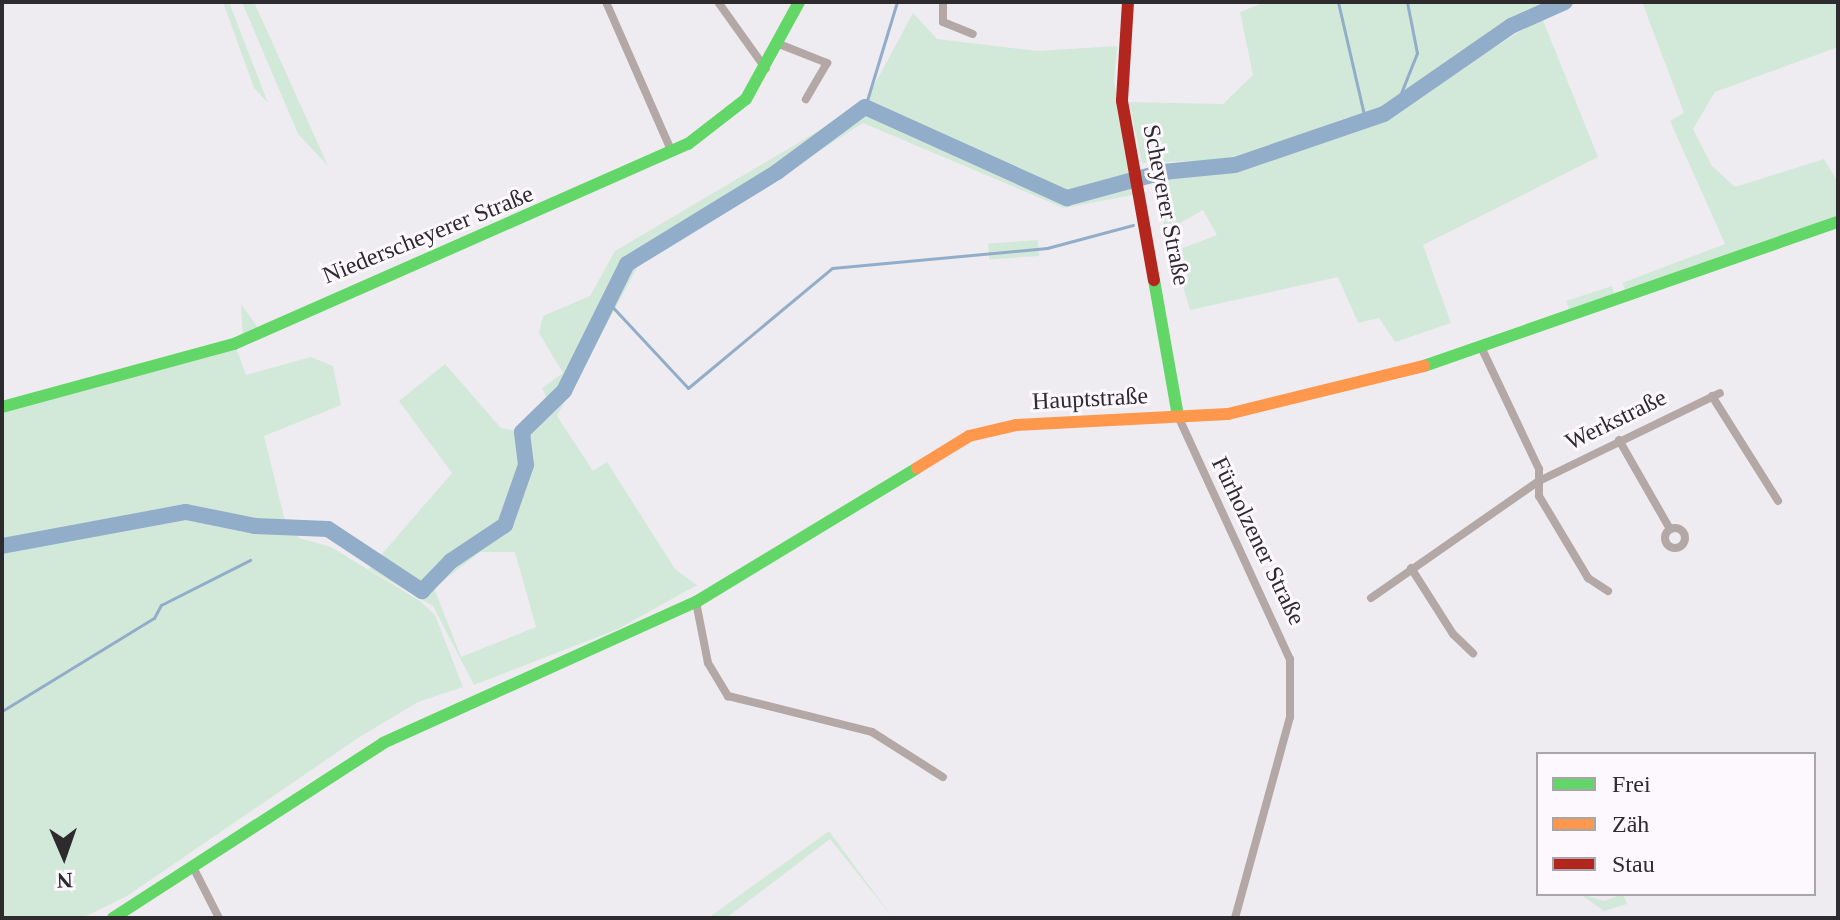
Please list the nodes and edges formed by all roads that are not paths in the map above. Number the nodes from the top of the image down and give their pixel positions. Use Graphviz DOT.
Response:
graph roads {
  1 [pos="606,2"];
  2 [pos="718,2"];
  3 [pos="799,2"];
  4 [pos="943,2"];
  5 [pos="1128,2"];
  6 [pos="973,34"];
  7 [pos="779,44"];
  8 [pos="766,69"];
  9 [pos="806,99"];
  10 [pos="672,152"];
  11 [pos="1838,222"];
  12 [pos="1482,349"];
  13 [pos="2,407"];
  14 [pos="1178,416"];
  15 [pos="1619,440"];
  16 [pos="1539,481"];
  17 [pos="1778,501"];
  18 [pos="1670,529"];
  19 [pos="1411,568"];
  20 [pos="1608,591"];
  21 [pos="1371,598"];
  22 [pos="696,602"];
  23 [pos="1473,653"];
  24 [pos="943,777"];
  25 [pos="194,869"];
  26 [pos="113,918"];
  27 [pos="219,918"];
  28 [pos="1235,918"];
  1 -- 10 [label="street"];
  2 -- 8 [label="street"];
  3 -- 7 [label="main road, Niederscheyerer Straße"];
  4 -- 6 [label="street"];
  5 -- 14 [label="main road, Scheyerer Straße"];
  7 -- 8 [label="main road, Niederscheyerer Straße"];
  7 -- 9 [label="street"];
  8 -- 10 [label="main road, Niederscheyerer Straße"];
  10 -- 13 [label="main road, Niederscheyerer Straße"];
  11 -- 12 [label="main road, Hauptstraße"];
  12 -- 14 [label="main road, Hauptstraße"];
  12 -- 16 [label="street"];
  14 -- 22 [label="main road, Hauptstraße"];
  14 -- 28 [label="street, Fürholzener Straße"];
  15 -- 16 [label="street, Werkstraße"];
  15 -- 17 [label="street, Werkstraße"];
  15 -- 18 [label="street"];
  16 -- 19 [label="street, Werkstraße"];
  16 -- 20 [label="street"];
  19 -- 21 [label="street, Werkstraße"];
  19 -- 23 [label="street"];
  22 -- 24 [label="street"];
  22 -- 25 [label="main road, Hauptstraße"];
  25 -- 26 [label="main road, Hauptstraße"];
  25 -- 27 [label="street"];
}
